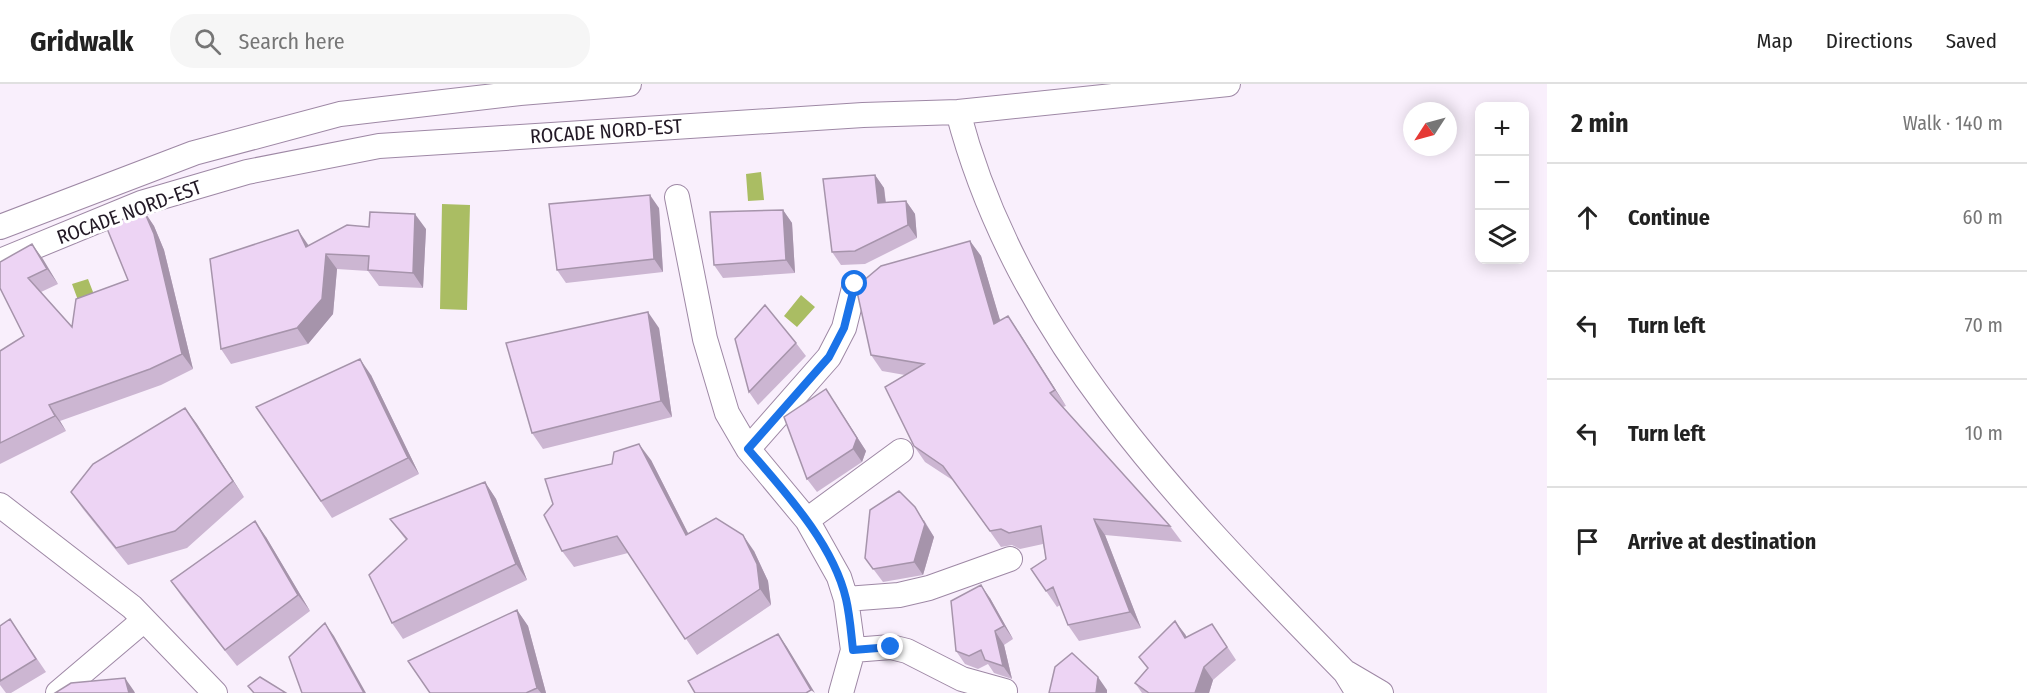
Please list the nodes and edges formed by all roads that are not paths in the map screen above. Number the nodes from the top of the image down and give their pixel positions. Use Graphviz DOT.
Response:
graph roads {
  1 [pos="629,84"];
  2 [pos="1228,84"];
  3 [pos="958,112"];
  4 [pos="677,198"];
  5 [pos="0,226"];
  6 [pos="0,261"];
  7 [pos="855,284"];
  8 [pos="748,449"];
  9 [pos="902,451"];
  10 [pos="0,506"];
  11 [pos="807,520"];
  12 [pos="1010,559"];
  13 [pos="846,599"];
  14 [pos="144,620"];
  15 [pos="853,650"];
  16 [pos="1345,672"];
  17 [pos="1005,691"];
  18 [pos="58,693"];
  19 [pos="215,693"];
  20 [pos="841,693"];
  21 [pos="1358,693"];
  22 [pos="1381,693"];
  1 -- 5 [label="street, ROCADE NORD-EST"];
  2 -- 3 [label="street, ROCADE NORD-EST"];
  3 -- 6 [label="street, ROCADE NORD-EST"];
  3 -- 16 [label="street"];
  4 -- 8 [label="street"];
  7 -- 8 [label="street"];
  8 -- 11 [label="street"];
  9 -- 11 [label="street"];
  10 -- 14 [label="street"];
  11 -- 13 [label="street"];
  12 -- 13 [label="street"];
  13 -- 15 [label="street"];
  14 -- 18 [label="street"];
  14 -- 19 [label="street"];
  15 -- 17 [label="street"];
  15 -- 20 [label="street"];
  16 -- 21 [label="street"];
  16 -- 22 [label="street"];
}
